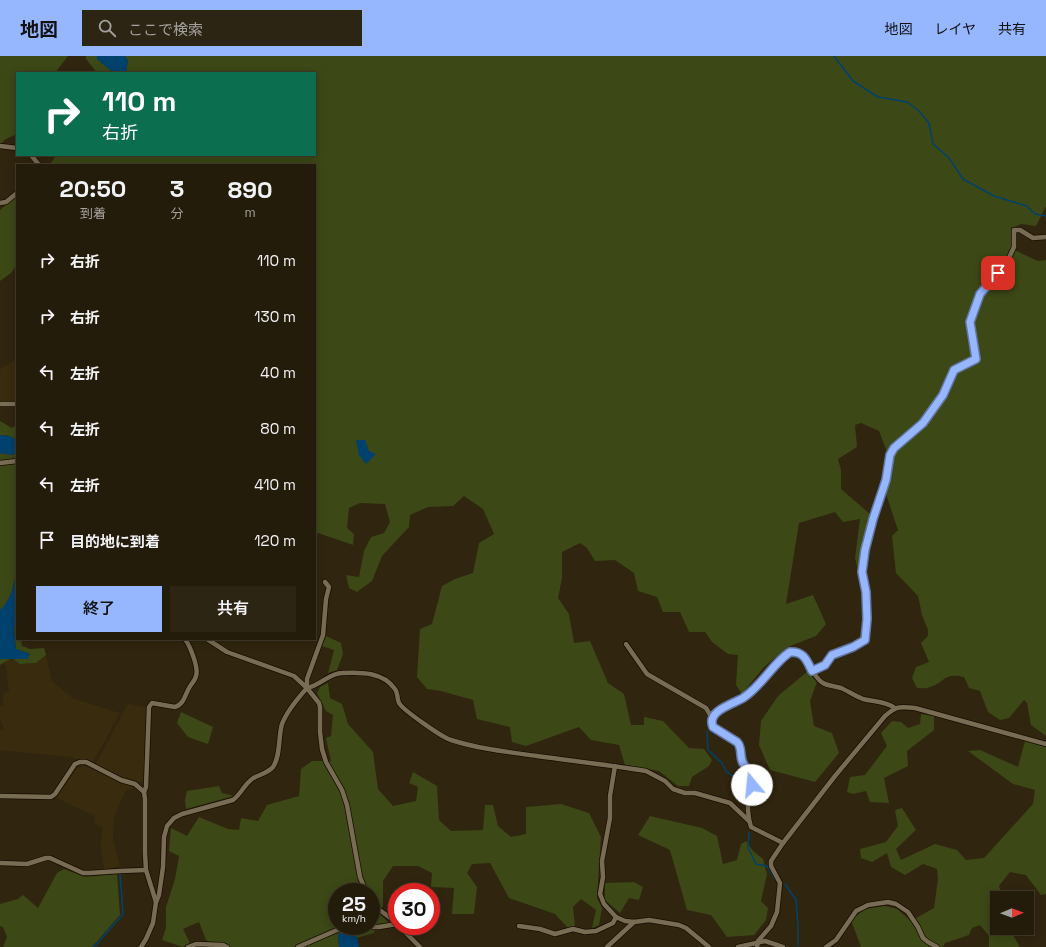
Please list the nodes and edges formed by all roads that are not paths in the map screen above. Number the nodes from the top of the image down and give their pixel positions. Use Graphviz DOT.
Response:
graph roads {
  1 [pos="0,146"];
  2 [pos="16,148"];
  3 [pos="32,156"];
  4 [pos="38,164"];
  5 [pos="16,194"];
  6 [pos="0,204"];
  7 [pos="1046,237"];
  8 [pos="0,404"];
  9 [pos="16,404"];
  10 [pos="16,461"];
  11 [pos="0,463"];
  12 [pos="325,582"];
  13 [pos="186,640"];
  14 [pos="209,640"];
  15 [pos="626,644"];
  16 [pos="812,671"];
  17 [pos="307,688"];
  18 [pos="895,708"];
  19 [pos="712,718"];
  20 [pos="1046,744"];
  21 [pos="615,766"];
  22 [pos="144,792"];
  23 [pos="0,796"];
  24 [pos="749,821"];
  25 [pos="783,843"];
  26 [pos="0,863"];
  27 [pos="146,870"];
  28 [pos="362,883"];
  29 [pos="156,902"];
  30 [pos="380,910"];
  31 [pos="388,917"];
  32 [pos="616,917"];
  33 [pos="634,922"];
  34 [pos="388,926"];
  35 [pos="519,926"];
  36 [pos="409,935"];
  37 [pos="758,941"];
  38 [pos="141,947"];
  39 [pos="188,947"];
  40 [pos="227,947"];
  41 [pos="298,947"];
  42 [pos="420,947"];
  43 [pos="607,947"];
  44 [pos="709,947"];
  45 [pos="738,947"];
  46 [pos="757,947"];
  47 [pos="783,947"];
  48 [pos="826,947"];
  49 [pos="937,947"];
  1 -- 2 [label="street"];
  3 -- 4 [label="street"];
  5 -- 6 [label="street"];
  7 -- 16 [label="street"];
  8 -- 9 [label="street"];
  10 -- 11 [label="street"];
  12 -- 17 [label="street"];
  13 -- 22 [label="street"];
  14 -- 17 [label="street"];
  15 -- 19 [label="street"];
  16 -- 18 [label="street"];
  16 -- 19 [label="street"];
  17 -- 21 [label="street"];
  17 -- 28 [label="street"];
  17 -- 29 [label="street"];
  18 -- 20 [label="street"];
  18 -- 25 [label="street"];
  19 -- 24 [label="street"];
  21 -- 24 [label="street"];
  21 -- 32 [label="street"];
  22 -- 23 [label="street"];
  22 -- 27 [label="street"];
  24 -- 25 [label="street"];
  25 -- 37 [label="street"];
  26 -- 27 [label="street"];
  27 -- 29 [label="street"];
  29 -- 38 [label="street"];
  30 -- 31 [label="street"];
  32 -- 33 [label="street"];
  32 -- 35 [label="street"];
  33 -- 43 [label="street"];
  33 -- 44 [label="street"];
  34 -- 41 [label="street"];
  36 -- 42 [label="street"];
  37 -- 45 [label="street"];
  37 -- 46 [label="street"];
  37 -- 47 [label="street"];
  39 -- 40 [label="street"];
  48 -- 49 [label="street"];
}
